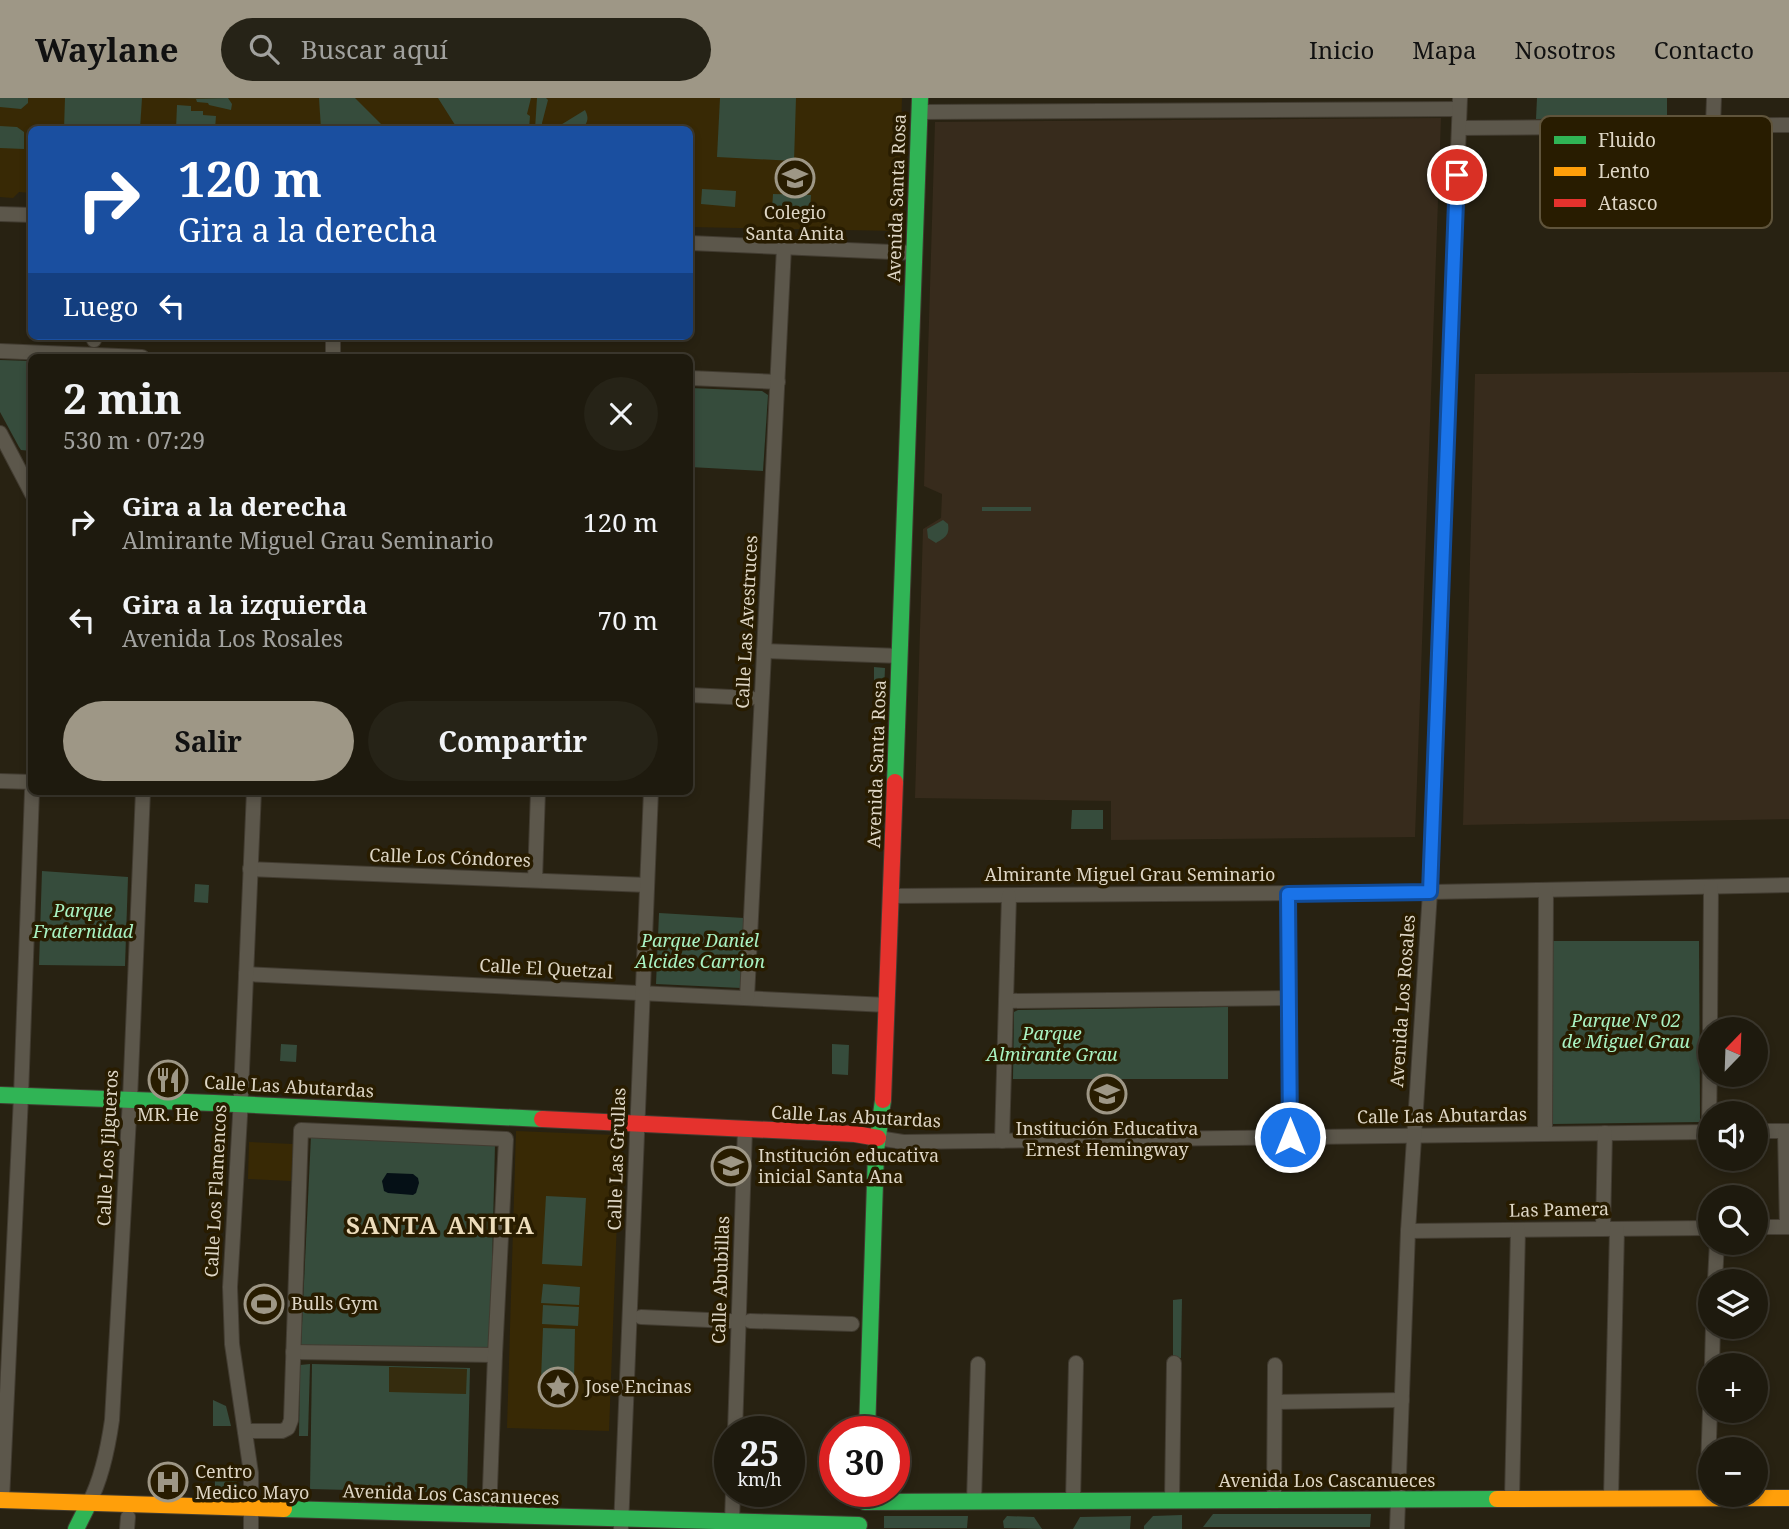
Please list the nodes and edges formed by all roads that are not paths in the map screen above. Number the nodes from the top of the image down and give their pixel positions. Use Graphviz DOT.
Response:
graph roads {
  1 [pos="1714,98"];
  2 [pos="1460,103"];
  3 [pos="920,105"];
  4 [pos="1713,116"];
  5 [pos="1540,127"];
  6 [pos="1459,128"];
  7 [pos="0,214"];
  8 [pos="28,215"];
  9 [pos="693,243"];
  10 [pos="784,247"];
  11 [pos="915,253"];
  12 [pos="0,351"];
  13 [pos="71,354"];
  14 [pos="693,378"];
  15 [pos="778,382"];
  16 [pos="0,433"];
  17 [pos="15,462"];
  18 [pos="28,463"];
  19 [pos="28,486"];
  20 [pos="764,650"];
  21 [pos="900,656"];
  22 [pos="693,695"];
  23 [pos="751,698"];
  24 [pos="0,780"];
  25 [pos="28,782"];
  26 [pos="32,795"];
  27 [pos="143,795"];
  28 [pos="254,795"];
  29 [pos="538,795"];
  30 [pos="651,795"];
  31 [pos="250,869"];
  32 [pos="535,880"];
  33 [pos="647,885"];
  34 [pos="1789,885"];
  35 [pos="1711,887"];
  36 [pos="1546,890"];
  37 [pos="1430,892"];
  38 [pos="1288,894"];
  39 [pos="1009,895"];
  40 [pos="891,896"];
  41 [pos="246,974"];
  42 [pos="643,992"];
  43 [pos="747,998"];
  44 [pos="1289,998"];
  45 [pos="1006,1001"];
  46 [pos="887,1005"];
  47 [pos="1710,1017"];
  48 [pos="0,1095"];
  49 [pos="21,1096"];
  50 [pos="131,1099"];
  51 [pos="240,1103"];
  52 [pos="638,1125"];
  53 [pos="746,1129"];
  54 [pos="1787,1130"];
  55 [pos="1768,1131"];
  56 [pos="1698,1132"];
  57 [pos="1605,1133"];
  58 [pos="1545,1134"];
  59 [pos="1414,1136"];
  60 [pos="1290,1137"];
  61 [pos="878,1138"];
  62 [pos="1002,1141"];
  63 [pos="1768,1227"];
  64 [pos="1788,1227"];
  65 [pos="1698,1228"];
  66 [pos="1610,1229"];
  67 [pos="1518,1230"];
  68 [pos="1408,1231"];
  69 [pos="641,1317"];
  70 [pos="731,1321"];
  71 [pos="750,1321"];
  72 [pos="852,1324"];
  73 [pos="293,1352"];
  74 [pos="495,1355"];
  75 [pos="1076,1363"];
  76 [pos="1174,1363"];
  77 [pos="978,1364"];
  78 [pos="1275,1365"];
  79 [pos="1402,1401"];
  80 [pos="1275,1402"];
  81 [pos="736,1416"];
  82 [pos="868,1416"];
  83 [pos="245,1431"];
  84 [pos="1698,1498"];
  85 [pos="1768,1498"];
  86 [pos="1789,1498"];
  87 [pos="910,1499"];
  88 [pos="1398,1499"];
  89 [pos="1512,1499"];
  90 [pos="1611,1499"];
  91 [pos="1,1500"];
  92 [pos="1172,1501"];
  93 [pos="1274,1501"];
  94 [pos="974,1502"];
  95 [pos="1073,1502"];
  96 [pos="89,1503"];
  97 [pos="733,1507"];
  98 [pos="863,1507"];
  99 [pos="251,1508"];
  100 [pos="489,1515"];
  101 [pos="444,1521"];
  102 [pos="733,1522"];
  103 [pos="622,1524"];
  104 [pos="859,1527"];
  105 [pos="76,1529"];
  106 [pos="251,1529"];
  107 [pos="1397,1529"];
  1 -- 4 [label="street"];
  2 -- 3 [label="street"];
  2 -- 6 [label="street, Avenida Los Rosales"];
  3 -- 11 [label="street, Avenida Santa Rosa"];
  5 -- 6 [label="street"];
  6 -- 37 [label="street, Avenida Los Rosales"];
  7 -- 8 [label="street"];
  9 -- 10 [label="street"];
  10 -- 11 [label="street"];
  10 -- 15 [label="street, Calle Las Avestruces"];
  11 -- 21 [label="street, Avenida Santa Rosa"];
  12 -- 13 [label="street"];
  14 -- 15 [label="street"];
  15 -- 20 [label="street, Calle Las Avestruces"];
  16 -- 17 [label="street"];
  17 -- 18 [label="street"];
  17 -- 19 [label="street"];
  20 -- 21 [label="street"];
  20 -- 43 [label="street, Calle Las Avestruces"];
  21 -- 40 [label="street, Avenida Santa Rosa"];
  22 -- 23 [label="street"];
  24 -- 25 [label="street"];
  26 -- 49 [label="street"];
  27 -- 50 [label="street, Calle Los Jilgueros"];
  28 -- 31 [label="street, Calle Los Flamencos"];
  29 -- 32 [label="street"];
  30 -- 33 [label="street, Calle Las Grullas"];
  31 -- 32 [label="street, Calle Los Cóndores"];
  31 -- 41 [label="street, Calle Los Flamencos"];
  32 -- 33 [label="street, Calle Los Cóndores"];
  33 -- 42 [label="street, Calle Las Grullas"];
  34 -- 35 [label="street, Almirante Miguel Grau Seminario"];
  35 -- 36 [label="street, Almirante Miguel Grau Seminario"];
  35 -- 47 [label="street"];
  36 -- 37 [label="street, Almirante Miguel Grau Seminario"];
  36 -- 58 [label="street"];
  37 -- 38 [label="street, Almirante Miguel Grau Seminario"];
  37 -- 59 [label="street, Avenida Los Rosales"];
  38 -- 39 [label="street, Almirante Miguel Grau Seminario"];
  38 -- 44 [label="street"];
  39 -- 40 [label="street, Almirante Miguel Grau Seminario"];
  39 -- 45 [label="street"];
  40 -- 46 [label="street, Avenida Santa Rosa"];
  41 -- 42 [label="street, Calle El Quetzal"];
  41 -- 51 [label="street, Calle Los Flamencos"];
  42 -- 43 [label="street, Calle El Quetzal"];
  42 -- 52 [label="street, Calle Las Grullas"];
  43 -- 46 [label="street, Calle El Quetzal"];
  44 -- 45 [label="street"];
  44 -- 60 [label="street"];
  45 -- 62 [label="street"];
  46 -- 61 [label="street, Avenida Santa Rosa"];
  48 -- 49 [label="street, Calle Las Abutardas"];
  49 -- 50 [label="street, Calle Las Abutardas"];
  49 -- 91 [label="street"];
  50 -- 51 [label="street, Calle Las Abutardas"];
  50 -- 96 [label="street, Calle Los Jilgueros"];
  51 -- 52 [label="street, Calle Las Abutardas"];
  51 -- 83 [label="street, Calle Los Flamencos"];
  52 -- 53 [label="street, Calle Las Abutardas"];
  52 -- 103 [label="street, Calle Las Grullas"];
  53 -- 61 [label="street, Calle Las Abutardas"];
  53 -- 81 [label="street, Calle Abubillas"];
  54 -- 55 [label="street"];
  54 -- 64 [label="street"];
  56 -- 57 [label="street, Calle Las Abutardas"];
  57 -- 58 [label="street, Calle Las Abutardas"];
  57 -- 66 [label="street"];
  58 -- 59 [label="street, Calle Las Abutardas"];
  59 -- 60 [label="street, Calle Las Abutardas"];
  59 -- 68 [label="street, Avenida Los Rosales"];
  60 -- 62 [label="street, Calle Las Abutardas"];
  61 -- 62 [label="street, Calle Las Abutardas"];
  61 -- 82 [label="street, Avenida Santa Rosa"];
  63 -- 64 [label="street"];
  65 -- 66 [label="street, Las Pamera"];
  66 -- 67 [label="street, Las Pamera"];
  66 -- 90 [label="street"];
  67 -- 68 [label="street, Las Pamera"];
  67 -- 89 [label="street"];
  68 -- 79 [label="street, Avenida Los Rosales"];
  69 -- 70 [label="street"];
  71 -- 72 [label="street"];
  73 -- 74 [label="street"];
  73 -- 74 [label="street"];
  73 -- 83 [label="street"];
  74 -- 100 [label="street"];
  75 -- 95 [label="street"];
  76 -- 92 [label="street"];
  77 -- 94 [label="street"];
  78 -- 80 [label="street"];
  79 -- 80 [label="street"];
  79 -- 88 [label="street, Avenida Los Rosales"];
  80 -- 93 [label="street"];
  83 -- 99 [label="street, Calle Los Flamencos"];
  84 -- 90 [label="street, Avenida Los Cascanueces"];
  85 -- 86 [label="street, Avenida Los Cascanueces"];
  87 -- 94 [label="street, Avenida Los Cascanueces"];
  88 -- 89 [label="street, Avenida Los Cascanueces"];
  88 -- 93 [label="street, Avenida Los Cascanueces"];
  88 -- 107 [label="street, Avenida Los Rosales"];
  89 -- 90 [label="street, Avenida Los Cascanueces"];
  91 -- 96 [label="street, Avenida Los Cascanueces"];
  92 -- 93 [label="street, Avenida Los Cascanueces"];
  92 -- 95 [label="street, Avenida Los Cascanueces"];
  94 -- 95 [label="street, Avenida Los Cascanueces"];
  96 -- 99 [label="street, Avenida Los Cascanueces"];
  96 -- 105 [label="street"];
  97 -- 102 [label="street"];
  98 -- 104 [label="street"];
  99 -- 101 [label="street, Avenida Los Cascanueces"];
  99 -- 106 [label="street, Calle Los Flamencos"];
  100 -- 101 [label="street, Avenida Los Cascanueces"];
  100 -- 103 [label="street, Avenida Los Cascanueces"];
  102 -- 103 [label="street, Avenida Los Cascanueces"];
  102 -- 104 [label="street, Avenida Los Cascanueces"];
}
